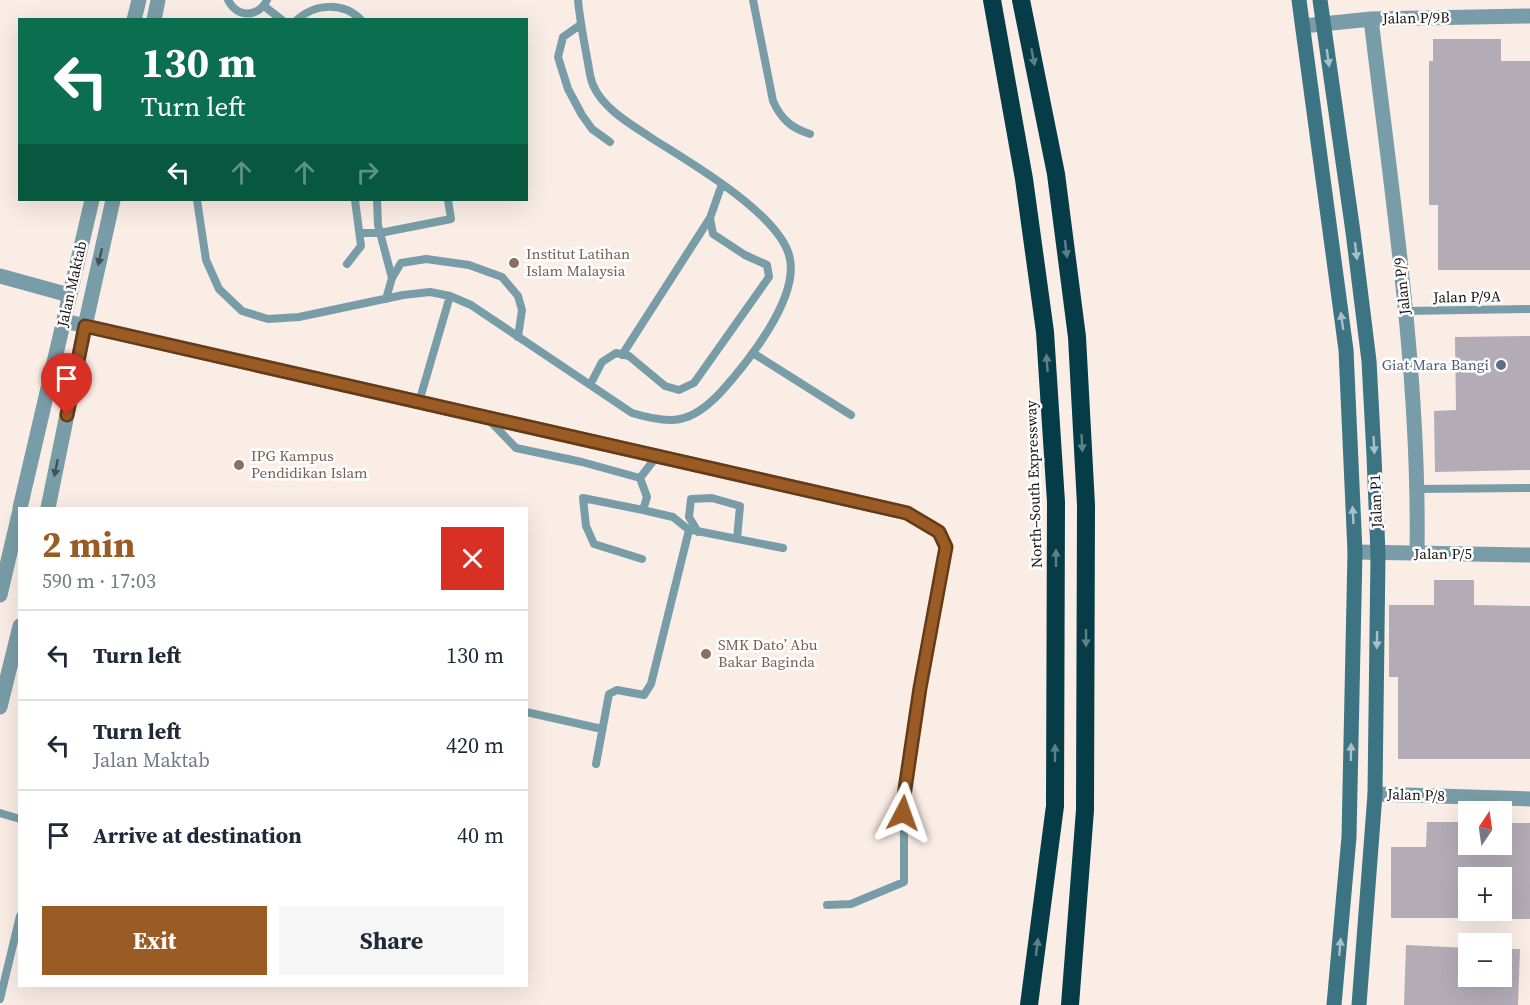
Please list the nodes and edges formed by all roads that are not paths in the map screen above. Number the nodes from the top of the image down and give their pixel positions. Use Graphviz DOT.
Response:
graph roads {
  1 [pos="139,0"];
  2 [pos="158,0"];
  3 [pos="228,0"];
  4 [pos="578,0"];
  5 [pos="753,0"];
  6 [pos="992,0"];
  7 [pos="1021,0"];
  8 [pos="1299,0"];
  9 [pos="1320,0"];
  10 [pos="265,3"];
  11 [pos="237,16"];
  12 [pos="1530,16"];
  13 [pos="134,18"];
  14 [pos="154,18"];
  15 [pos="280,18"];
  16 [pos="300,18"];
  17 [pos="358,18"];
  18 [pos="1371,19"];
  19 [pos="1322,23"];
  20 [pos="580,25"];
  21 [pos="1303,26"];
  22 [pos="810,134"];
  23 [pos="610,142"];
  24 [pos="722,184"];
  25 [pos="92,201"];
  26 [pos="113,201"];
  27 [pos="197,201"];
  28 [pos="355,201"];
  29 [pos="377,201"];
  30 [pos="448,201"];
  31 [pos="710,218"];
  32 [pos="360,233"];
  33 [pos="380,233"];
  34 [pos="347,264"];
  35 [pos="0,276"];
  36 [pos="392,278"];
  37 [pos="69,296"];
  38 [pos="450,296"];
  39 [pos="386,299"];
  40 [pos="1530,309"];
  41 [pos="1405,311"];
  42 [pos="64,321"];
  43 [pos="85,326"];
  44 [pos="518,337"];
  45 [pos="753,353"];
  46 [pos="622,355"];
  47 [pos="590,385"];
  48 [pos="419,402"];
  49 [pos="851,415"];
  50 [pos="487,417"];
  51 [pos="657,456"];
  52 [pos="640,478"];
  53 [pos="1530,488"];
  54 [pos="1418,489"];
  55 [pos="20,507"];
  56 [pos="48,507"];
  57 [pos="643,510"];
  58 [pos="907,513"];
  59 [pos="18,518"];
  60 [pos="693,531"];
  61 [pos="737,539"];
  62 [pos="783,548"];
  63 [pos="1355,552"];
  64 [pos="1378,554"];
  65 [pos="1417,554"];
  66 [pos="1530,555"];
  67 [pos="642,559"];
  68 [pos="0,595"];
  69 [pos="18,634"];
  70 [pos="0,707"];
  71 [pos="528,712"];
  72 [pos="602,729"];
  73 [pos="596,765"];
  74 [pos="1375,794"];
  75 [pos="1530,799"];
  76 [pos="0,813"];
  77 [pos="18,818"];
  78 [pos="827,905"];
  79 [pos="18,924"];
  80 [pos="0,999"];
  81 [pos="1029,1005"];
  82 [pos="1070,1005"];
  83 [pos="1334,1005"];
  84 [pos="1359,1005"];
  1 -- 13 [label="street"];
  2 -- 14 [label="street"];
  3 -- 11 [label="lane"];
  4 -- 20 [label="lane"];
  5 -- 22 [label="lane"];
  81 -- 6 [label="highway, North–South Expressway, one-way"];
  7 -- 82 [label="highway, one-way"];
  8 -- 21 [label="main road, Jalan P1"];
  9 -- 19 [label="main road, Jalan P1"];
  10 -- 11 [label="lane"];
  10 -- 15 [label="lane"];
  12 -- 18 [label="street, Jalan P/9B"];
  16 -- 17 [label="lane"];
  18 -- 19 [label="street, Jalan P/9B"];
  18 -- 41 [label="street, Jalan P/9"];
  19 -- 21 [label="street, Jalan P/9B"];
  19 -- 64 [label="main road, Jalan P1, one-way"];
  20 -- 23 [label="lane"];
  20 -- 24 [label="lane"];
  63 -- 21 [label="main road, Jalan P1, one-way"];
  24 -- 31 [label="lane"];
  24 -- 45 [label="lane"];
  25 -- 37 [label="street, Jalan Maktab"];
  26 -- 43 [label="street, Jalan Maktab, one-way"];
  27 -- 39 [label="lane"];
  28 -- 32 [label="lane"];
  29 -- 33 [label="lane"];
  30 -- 33 [label="lane"];
  31 -- 46 [label="lane"];
  31 -- 46 [label="lane"];
  32 -- 33 [label="lane"];
  32 -- 34 [label="lane"];
  33 -- 36 [label="lane"];
  35 -- 37 [label="street"];
  36 -- 39 [label="lane"];
  36 -- 44 [label="lane"];
  37 -- 42 [label="street, Jalan Maktab"];
  38 -- 39 [label="lane"];
  38 -- 44 [label="lane"];
  38 -- 48 [label="lane"];
  40 -- 41 [label="lane, Jalan P/9A"];
  41 -- 54 [label="street, Jalan P/9"];
  42 -- 43 [label="street"];
  42 -- 55 [label="street, Jalan Maktab"];
  43 -- 48 [label="street"];
  43 -- 56 [label="street, Jalan Maktab, one-way"];
  44 -- 47 [label="lane"];
  45 -- 47 [label="lane"];
  45 -- 49 [label="lane"];
  46 -- 47 [label="lane"];
  48 -- 50 [label="street"];
  50 -- 51 [label="street"];
  50 -- 52 [label="lane"];
  51 -- 52 [label="lane"];
  51 -- 58 [label="street"];
  52 -- 57 [label="lane"];
  53 -- 54 [label="lane"];
  54 -- 65 [label="street, Jalan P/9"];
  57 -- 60 [label="lane"];
  57 -- 67 [label="lane"];
  58 -- 78 [label="lane"];
  59 -- 68 [label="street, Jalan Maktab"];
  60 -- 61 [label="lane"];
  60 -- 61 [label="lane"];
  60 -- 72 [label="lane"];
  61 -- 62 [label="lane"];
  63 -- 64 [label="street, Jalan P/5"];
  83 -- 63 [label="main road, Jalan P1, one-way"];
  64 -- 65 [label="street, Jalan P/5"];
  64 -- 74 [label="main road, Jalan P1, one-way"];
  65 -- 66 [label="street, Jalan P/5"];
  69 -- 70 [label="street"];
  71 -- 72 [label="lane"];
  72 -- 73 [label="lane"];
  74 -- 75 [label="street, Jalan P/8"];
  74 -- 84 [label="main road, Jalan P1"];
  76 -- 77 [label="lane"];
  79 -- 80 [label="lane"];
}
